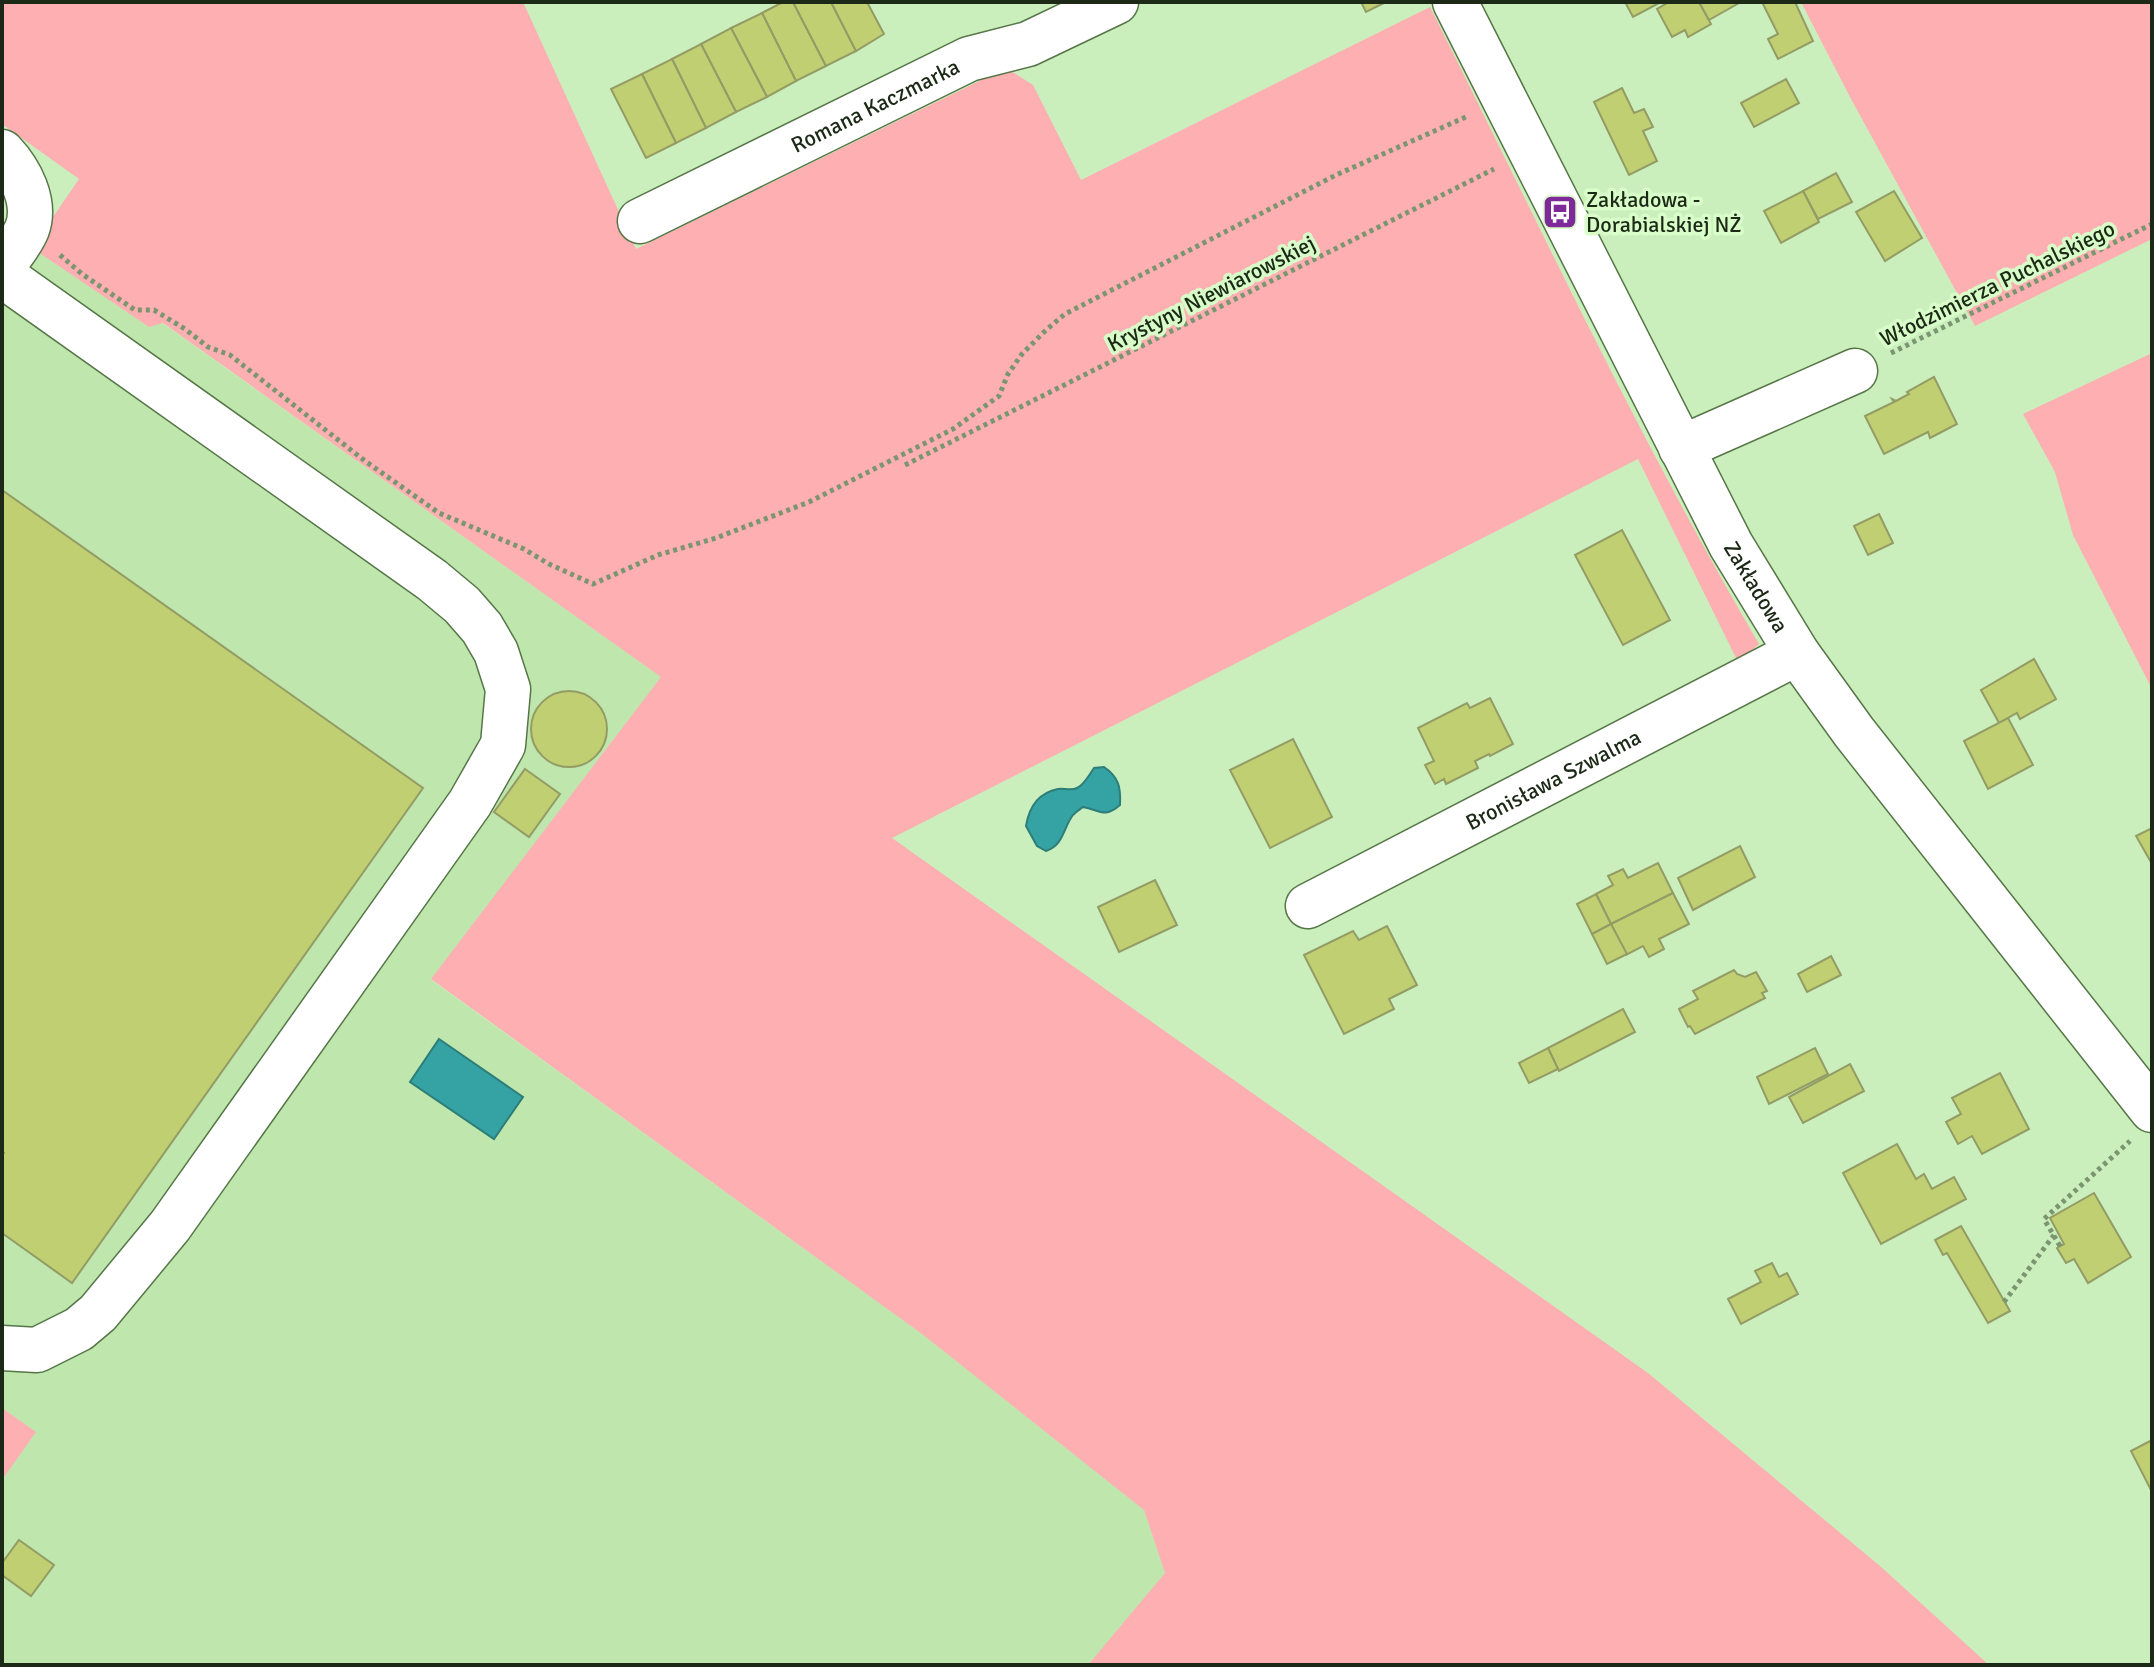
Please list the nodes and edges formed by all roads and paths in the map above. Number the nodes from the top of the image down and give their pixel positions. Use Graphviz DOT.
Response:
graph roads {
  1 [pos="1116,2"];
  2 [pos="1455,2"];
  3 [pos="1474,114"];
  4 [pos="1530,150"];
  5 [pos="2,152"];
  6 [pos="30,210"];
  7 [pos="640,221"];
  8 [pos="2152,224"];
  9 [pos="2,267"];
  10 [pos="2,275"];
  11 [pos="1870,364"];
  12 [pos="1681,448"];
  13 [pos="905,465"];
  14 [pos="1797,653"];
  15 [pos="1308,906"];
  16 [pos="2147,1122"];
  17 [pos="2054,1235"];
  18 [pos="2060,1246"];
  19 [pos="2004,1302"];
  20 [pos="2,1348"];
  1 -- 7 [label="street, Romana Kaczmarka"];
  2 -- 4 [label="street, Zakładowa"];
  3 -- 6 [label="path"];
  4 -- 12 [label="street, Zakładowa"];
  4 -- 13 [label="path, Krystyny Niewiarowskiej"];
  5 -- 6 [label="street"];
  6 -- 9 [label="street"];
  8 -- 11 [label="path"];
  10 -- 20 [label="street"];
  11 -- 12 [label="street"];
  12 -- 14 [label="street, Zakładowa"];
  14 -- 15 [label="street, Bronisława Szwalma"];
  14 -- 16 [label="street, Zakładowa"];
  16 -- 17 [label="path"];
  17 -- 18 [label="path"];
  17 -- 19 [label="path"];
}
